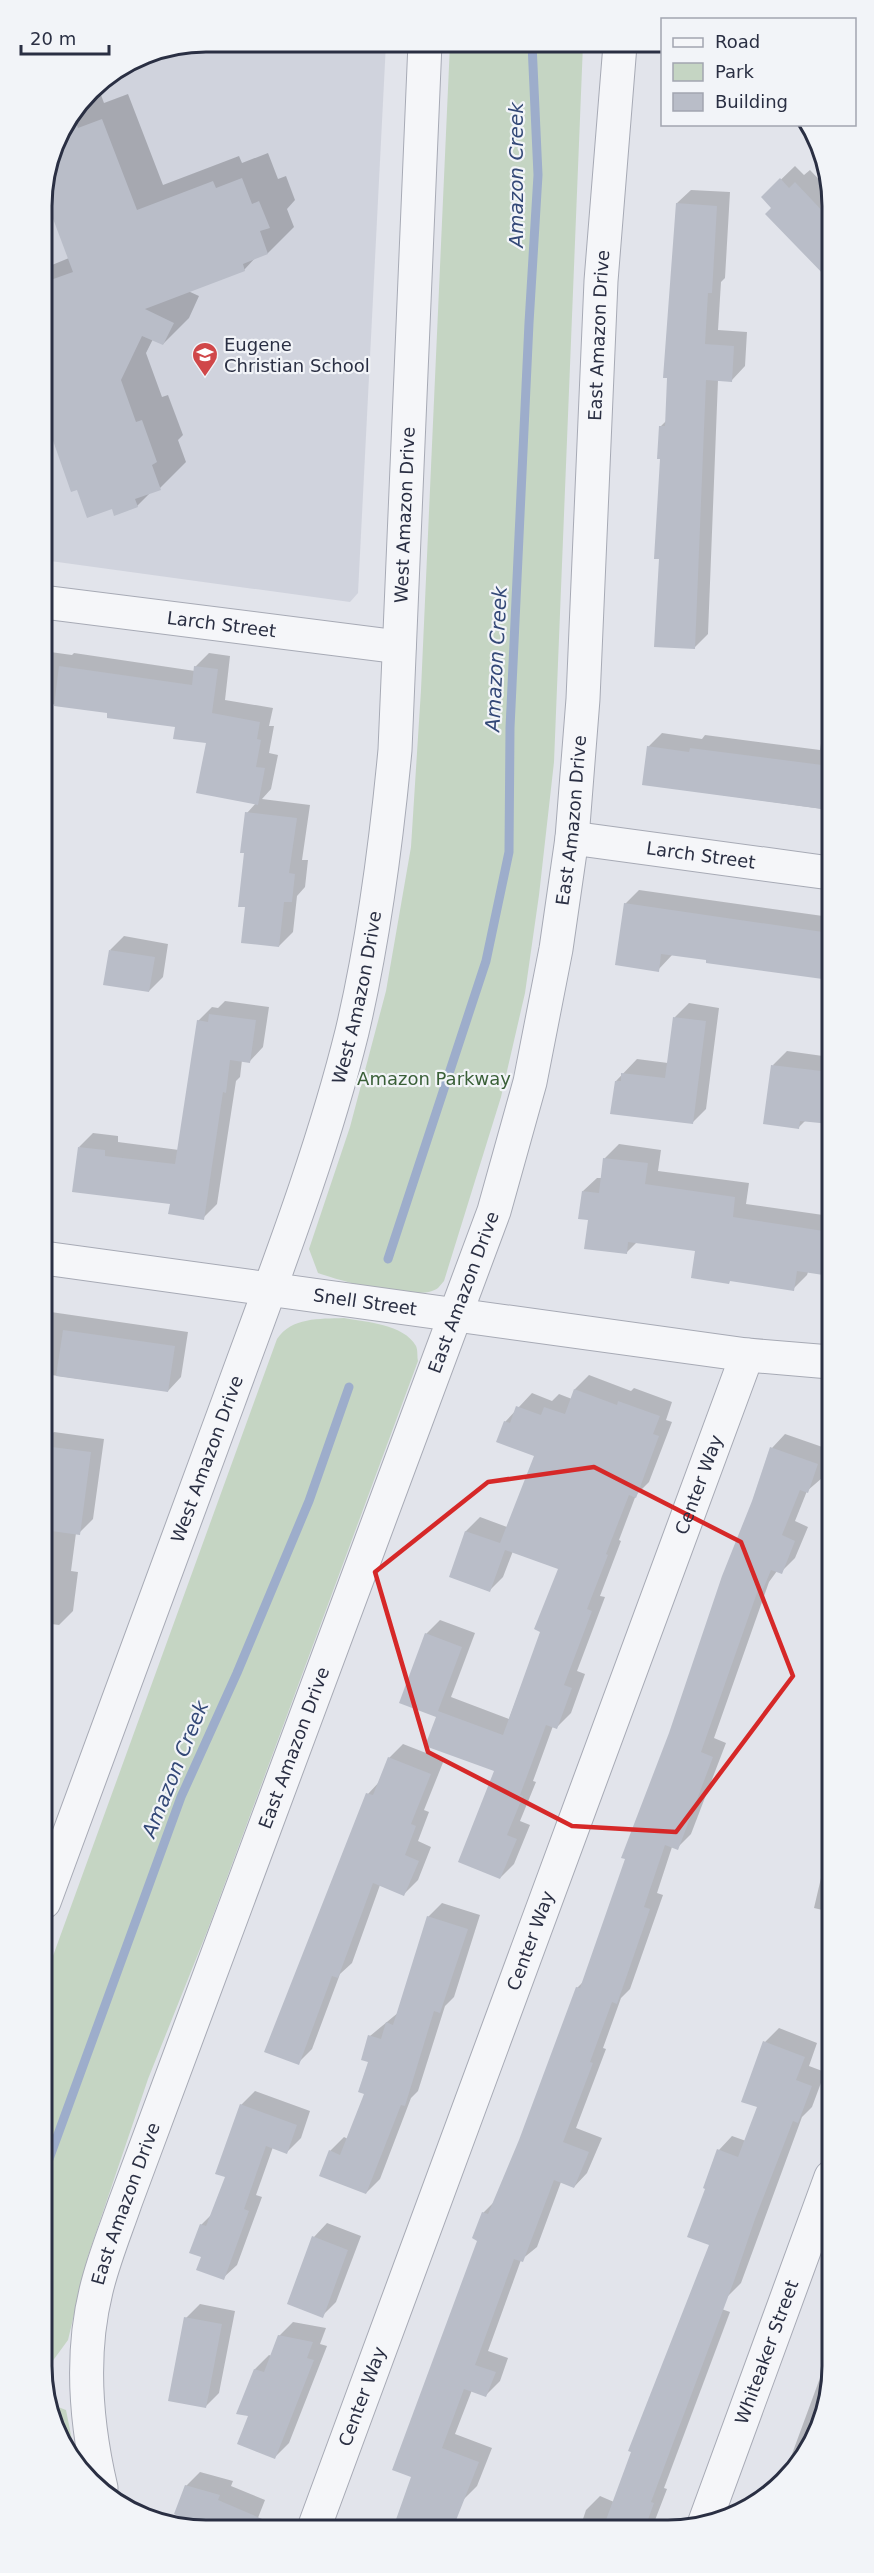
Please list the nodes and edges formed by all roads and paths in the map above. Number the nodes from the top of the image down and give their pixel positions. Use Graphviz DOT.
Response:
graph roads {
  1 [pos="619,52"];
  2 [pos="425,53"];
  3 [pos="53,603"];
  4 [pos="399,647"];
  5 [pos="572,838"];
  6 [pos="822,872"];
  7 [pos="53,1259"];
  8 [pos="270,1287"];
  9 [pos="456,1313"];
  10 [pos="747,1355"];
  11 [pos="821,1361"];
  12 [pos="52,1882"];
  13 [pos="821,2204"];
  14 [pos="99,2476"];
  15 [pos="706,2515"];
  16 [pos="317,2520"];
  1 -- 5 [label="street, East Amazon Drive"];
  2 -- 4 [label="street, West Amazon Drive"];
  3 -- 4 [label="street, Larch Street"];
  4 -- 8 [label="street, West Amazon Drive"];
  5 -- 6 [label="street, Larch Street"];
  5 -- 9 [label="street, East Amazon Drive"];
  7 -- 8 [label="street, Snell Street"];
  8 -- 9 [label="street, Snell Street"];
  8 -- 12 [label="street, West Amazon Drive"];
  9 -- 10 [label="street, Snell Street"];
  9 -- 14 [label="street, East Amazon Drive"];
  10 -- 11 [label="street, Snell Street"];
  10 -- 16 [label="street, Center Way"];
  13 -- 15 [label="street, Whiteaker Street"];
}
